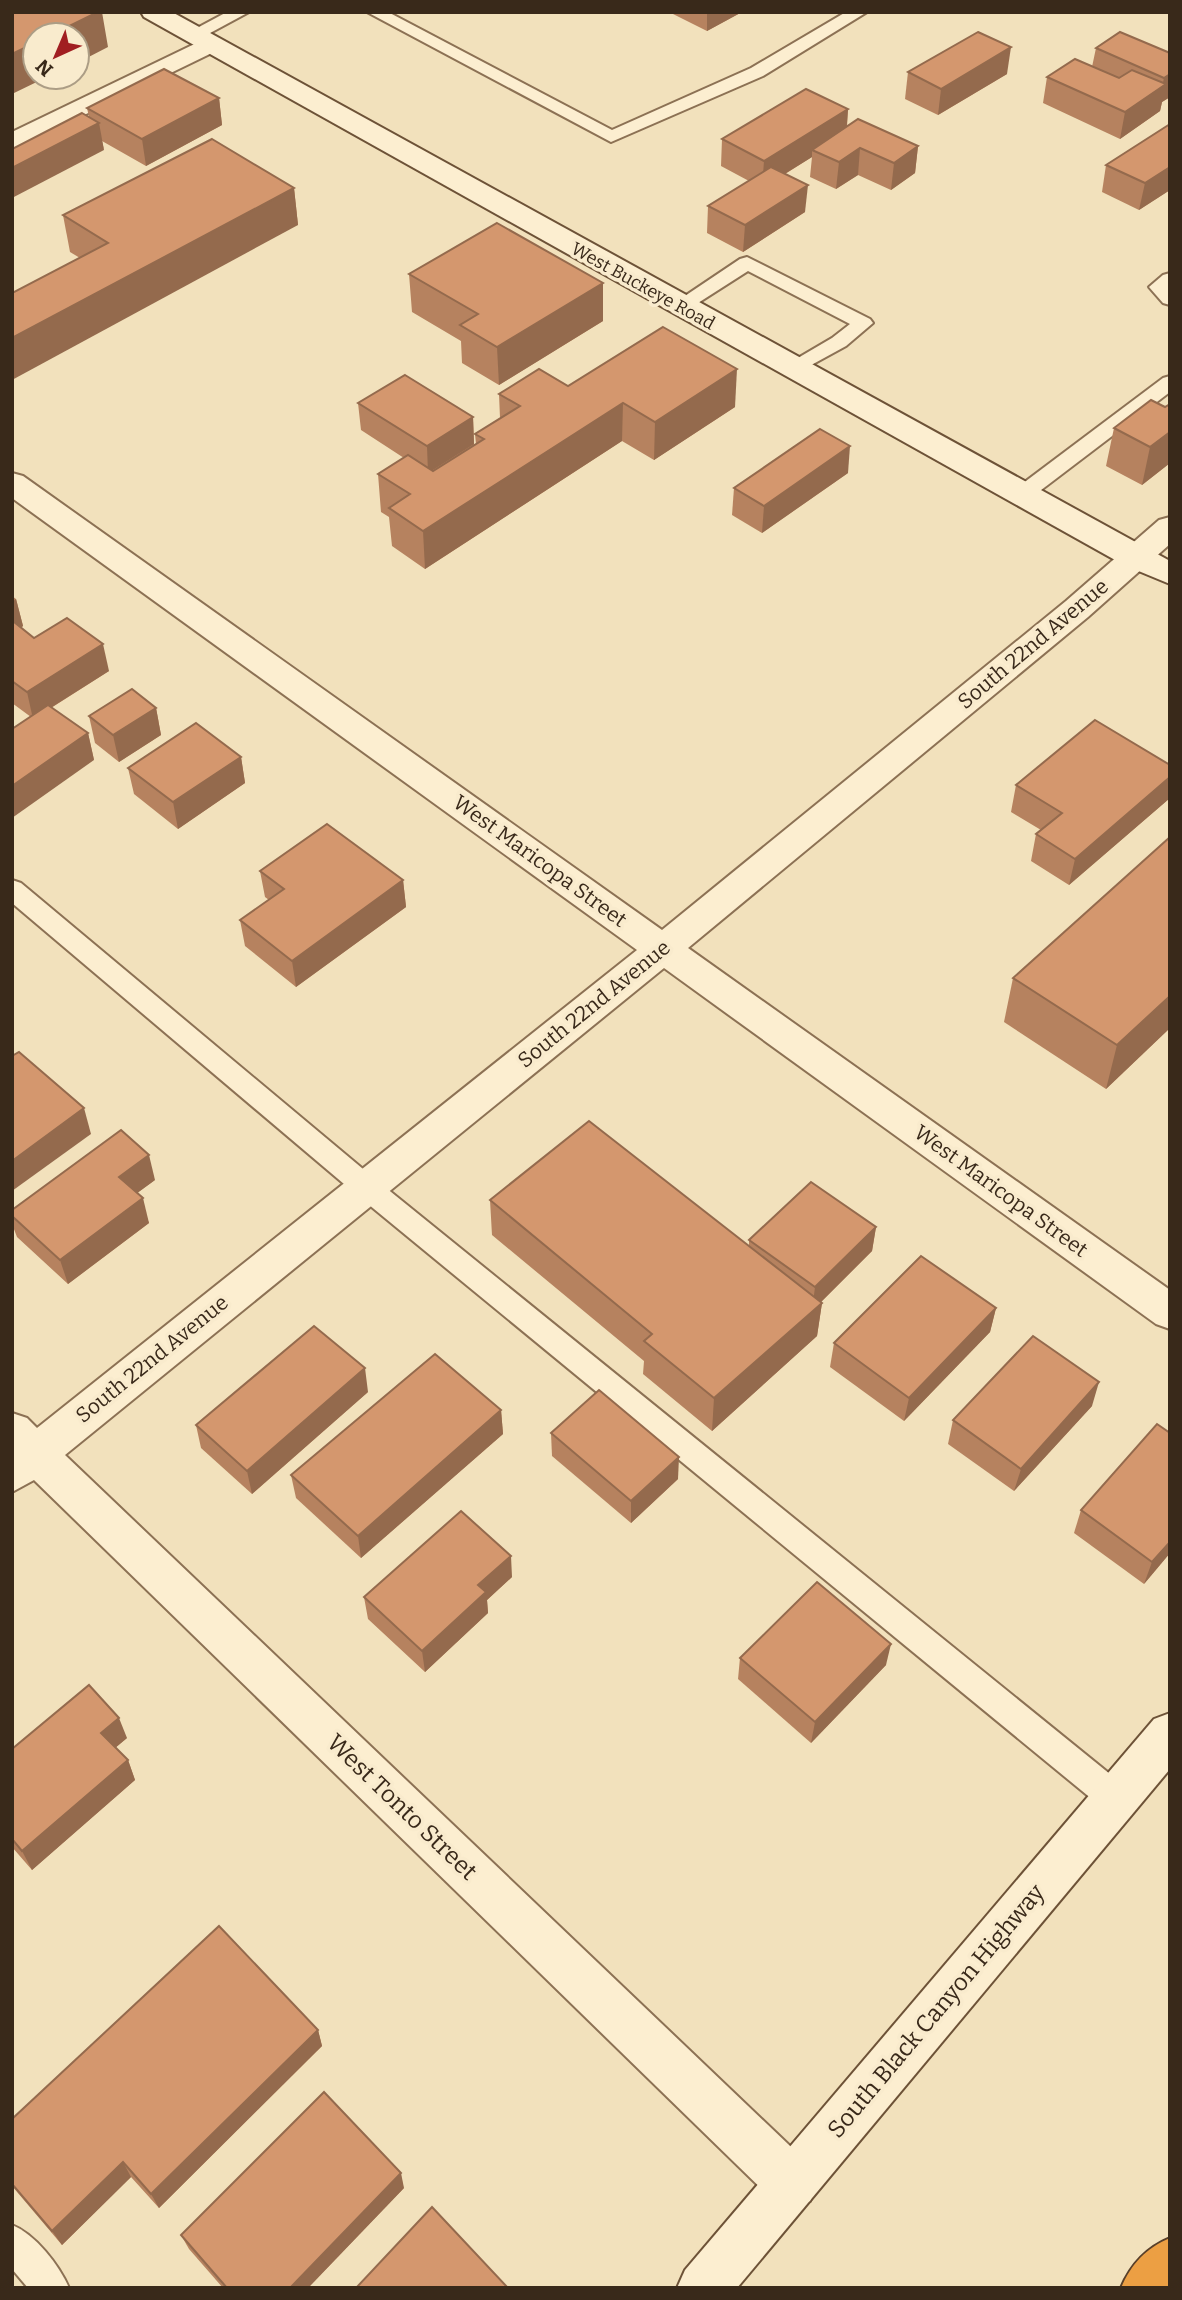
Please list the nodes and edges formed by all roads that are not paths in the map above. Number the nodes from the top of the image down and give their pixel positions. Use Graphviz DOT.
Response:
graph roads {
  1 [pos="153,12"];
  2 [pos="241,12"];
  3 [pos="375,12"];
  4 [pos="859,12"];
  5 [pos="201,40"];
  6 [pos="12,142"];
  7 [pos="1170,279"];
  8 [pos="1170,299"];
  9 [pos="680,306"];
  10 [pos="793,369"];
  11 [pos="1170,382"];
  12 [pos="12,483"];
  13 [pos="1021,495"];
  14 [pos="1170,527"];
  15 [pos="1135,558"];
  16 [pos="1170,574"];
  17 [pos="1170,584"];
  18 [pos="12,889"];
  19 [pos="663,949"];
  20 [pos="366,1187"];
  21 [pos="1170,1312"];
  22 [pos="20,1452"];
  23 [pos="1170,1734"];
  24 [pos="1115,1798"];
  25 [pos="792,2183"];
  26 [pos="12,2242"];
  27 [pos="1170,2264"];
  28 [pos="51,2288"];
  29 [pos="703,2288"];
  30 [pos="1147,2288"];
  1 -- 5 [label="street, West Buckeye Road"];
  2 -- 5 [label="lane"];
  3 -- 4 [label="lane"];
  5 -- 6 [label="street"];
  5 -- 9 [label="street, West Buckeye Road"];
  7 -- 8 [label="lane"];
  9 -- 10 [label="street, West Buckeye Road"];
  9 -- 10 [label="lane"];
  10 -- 13 [label="street, West Buckeye Road"];
  11 -- 13 [label="lane"];
  12 -- 19 [label="street, West Maricopa Street"];
  13 -- 15 [label="street, West Buckeye Road"];
  14 -- 15 [label="street, South 22nd Avenue"];
  15 -- 16 [label="street, West Buckeye Road"];
  15 -- 17 [label="street, West Buckeye Road"];
  15 -- 19 [label="street, South 22nd Avenue"];
  18 -- 20 [label="lane"];
  19 -- 20 [label="street, South 22nd Avenue"];
  19 -- 21 [label="street, West Maricopa Street"];
  20 -- 22 [label="street, South 22nd Avenue"];
  20 -- 24 [label="lane"];
  22 -- 25 [label="street, West Tonto Street"];
  23 -- 24 [label="street, South Black Canyon Highway"];
  24 -- 25 [label="street, South Black Canyon Highway"];
  25 -- 29 [label="street, South Black Canyon Highway"];
  26 -- 28 [label="lane"];
  27 -- 30 [label="highway"];
}
